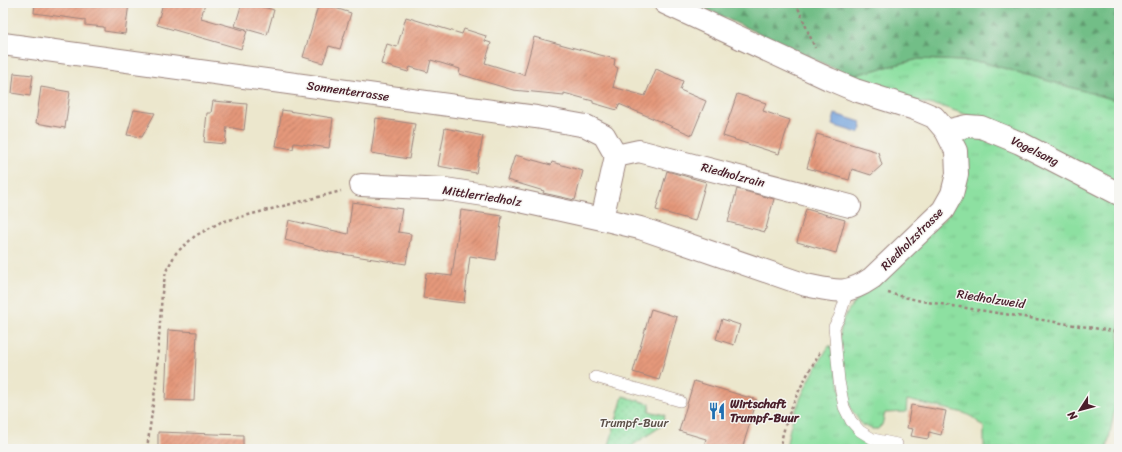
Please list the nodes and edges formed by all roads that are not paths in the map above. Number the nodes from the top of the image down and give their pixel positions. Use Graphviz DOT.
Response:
graph roads {
  1 [pos="665,3"];
  2 [pos="3,44"];
  3 [pos="946,131"];
  4 [pos="616,156"];
  5 [pos="361,185"];
  6 [pos="1119,194"];
  7 [pos="850,206"];
  8 [pos="602,219"];
  9 [pos="854,289"];
  10 [pos="595,377"];
  11 [pos="680,401"];
  12 [pos="897,444"];
  1 -- 3 [label="street, Riedholzstrasse"];
  2 -- 4 [label="street, Sonnenterrasse"];
  3 -- 6 [label="street, Vogelsang"];
  3 -- 9 [label="street, Riedholzstrasse"];
  4 -- 7 [label="street, Riedholzrain"];
  4 -- 8 [label="street"];
  5 -- 8 [label="street, Mittlerriedholz"];
  8 -- 9 [label="street"];
  9 -- 12 [label="lane"];
  10 -- 11 [label="lane"];
}
